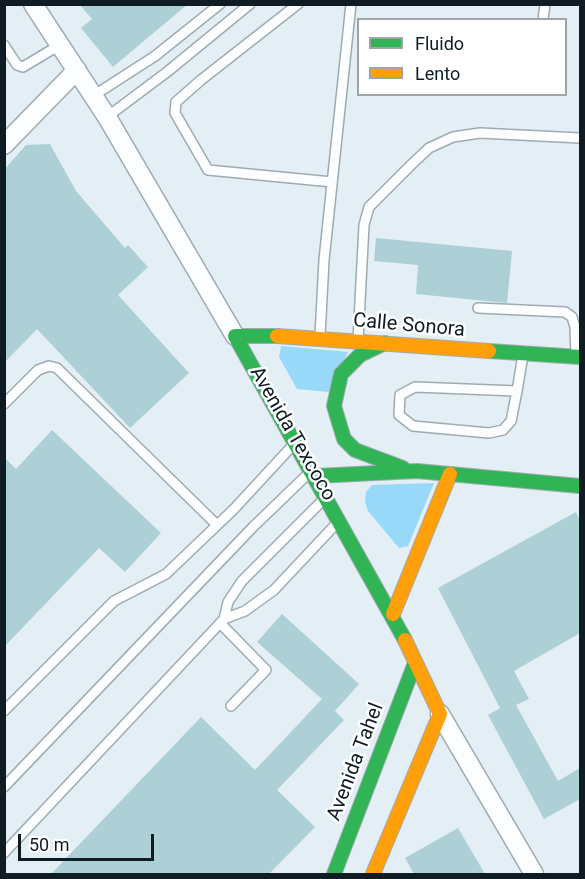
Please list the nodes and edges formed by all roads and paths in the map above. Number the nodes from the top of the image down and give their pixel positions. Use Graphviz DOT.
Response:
graph roads {
  1 [pos="33,4"];
  2 [pos="220,4"];
  3 [pos="298,4"];
  4 [pos="351,4"];
  5 [pos="244,7"];
  6 [pos="4,45"];
  7 [pos="58,46"];
  8 [pos="347,48"];
  9 [pos="357,49"];
  10 [pos="155,56"];
  11 [pos="77,70"];
  12 [pos="167,72"];
  13 [pos="93,96"];
  14 [pos="107,117"];
  15 [pos="580,138"];
  16 [pos="4,145"];
  17 [pos="332,182"];
  18 [pos="478,308"];
  19 [pos="235,336"];
  20 [pos="320,338"];
  21 [pos="358,341"];
  22 [pos="385,343"];
  23 [pos="523,355"];
  24 [pos="578,357"];
  25 [pos="517,391"];
  26 [pos="4,404"];
  27 [pos="296,443"];
  28 [pos="417,471"];
  29 [pos="314,473"];
  30 [pos="450,474"];
  31 [pos="580,486"];
  32 [pos="327,495"];
  33 [pos="341,518"];
  34 [pos="217,525"];
  35 [pos="393,614"];
  36 [pos="222,621"];
  37 [pos="415,663"];
  38 [pos="231,706"];
  39 [pos="4,711"];
  40 [pos="440,714"];
  41 [pos="4,787"];
  42 [pos="4,854"];
  43 [pos="334,874"];
  44 [pos="373,874"];
  45 [pos="534,874"];
  1 -- 7 [label="street, Avenida Texcoco"];
  2 -- 10 [label="lane"];
  3 -- 17 [label="lane"];
  4 -- 8 [label="lane"];
  5 -- 12 [label="lane"];
  6 -- 7 [label="lane"];
  7 -- 11 [label="street, Avenida Texcoco"];
  8 -- 9 [label="lane"];
  8 -- 17 [label="lane"];
  10 -- 12 [label="lane"];
  10 -- 13 [label="lane"];
  11 -- 13 [label="street, Avenida Texcoco"];
  11 -- 16 [label="street"];
  12 -- 14 [label="lane"];
  13 -- 14 [label="street, Avenida Texcoco"];
  14 -- 19 [label="street, Avenida Texcoco"];
  15 -- 21 [label="lane"];
  17 -- 20 [label="lane"];
  18 -- 24 [label="lane"];
  19 -- 20 [label="street, Calle Sonora"];
  19 -- 27 [label="street, Avenida Texcoco"];
  20 -- 21 [label="street, Calle Sonora"];
  21 -- 22 [label="street, Calle Sonora"];
  22 -- 23 [label="street, Calle Sonora"];
  22 -- 28 [label="street"];
  23 -- 24 [label="street, Calle Sonora"];
  23 -- 25 [label="lane"];
  25 -- 25 [label="lane"];
  26 -- 34 [label="lane"];
  27 -- 29 [label="street, Avenida Texcoco"];
  27 -- 34 [label="lane"];
  28 -- 29 [label="street"];
  28 -- 30 [label="street"];
  29 -- 32 [label="street, Avenida Texcoco"];
  29 -- 41 [label="lane"];
  30 -- 31 [label="street"];
  30 -- 35 [label="street"];
  32 -- 33 [label="street, Avenida Texcoco"];
  32 -- 36 [label="lane"];
  33 -- 35 [label="street, Avenida Texcoco"];
  33 -- 36 [label="lane"];
  34 -- 39 [label="lane"];
  35 -- 37 [label="street, Avenida Texcoco"];
  36 -- 38 [label="lane"];
  36 -- 42 [label="lane"];
  37 -- 40 [label="street, Avenida Texcoco"];
  37 -- 43 [label="street, Avenida Tahel"];
  40 -- 44 [label="street"];
  40 -- 45 [label="street, Avenida Texcoco"];
}
